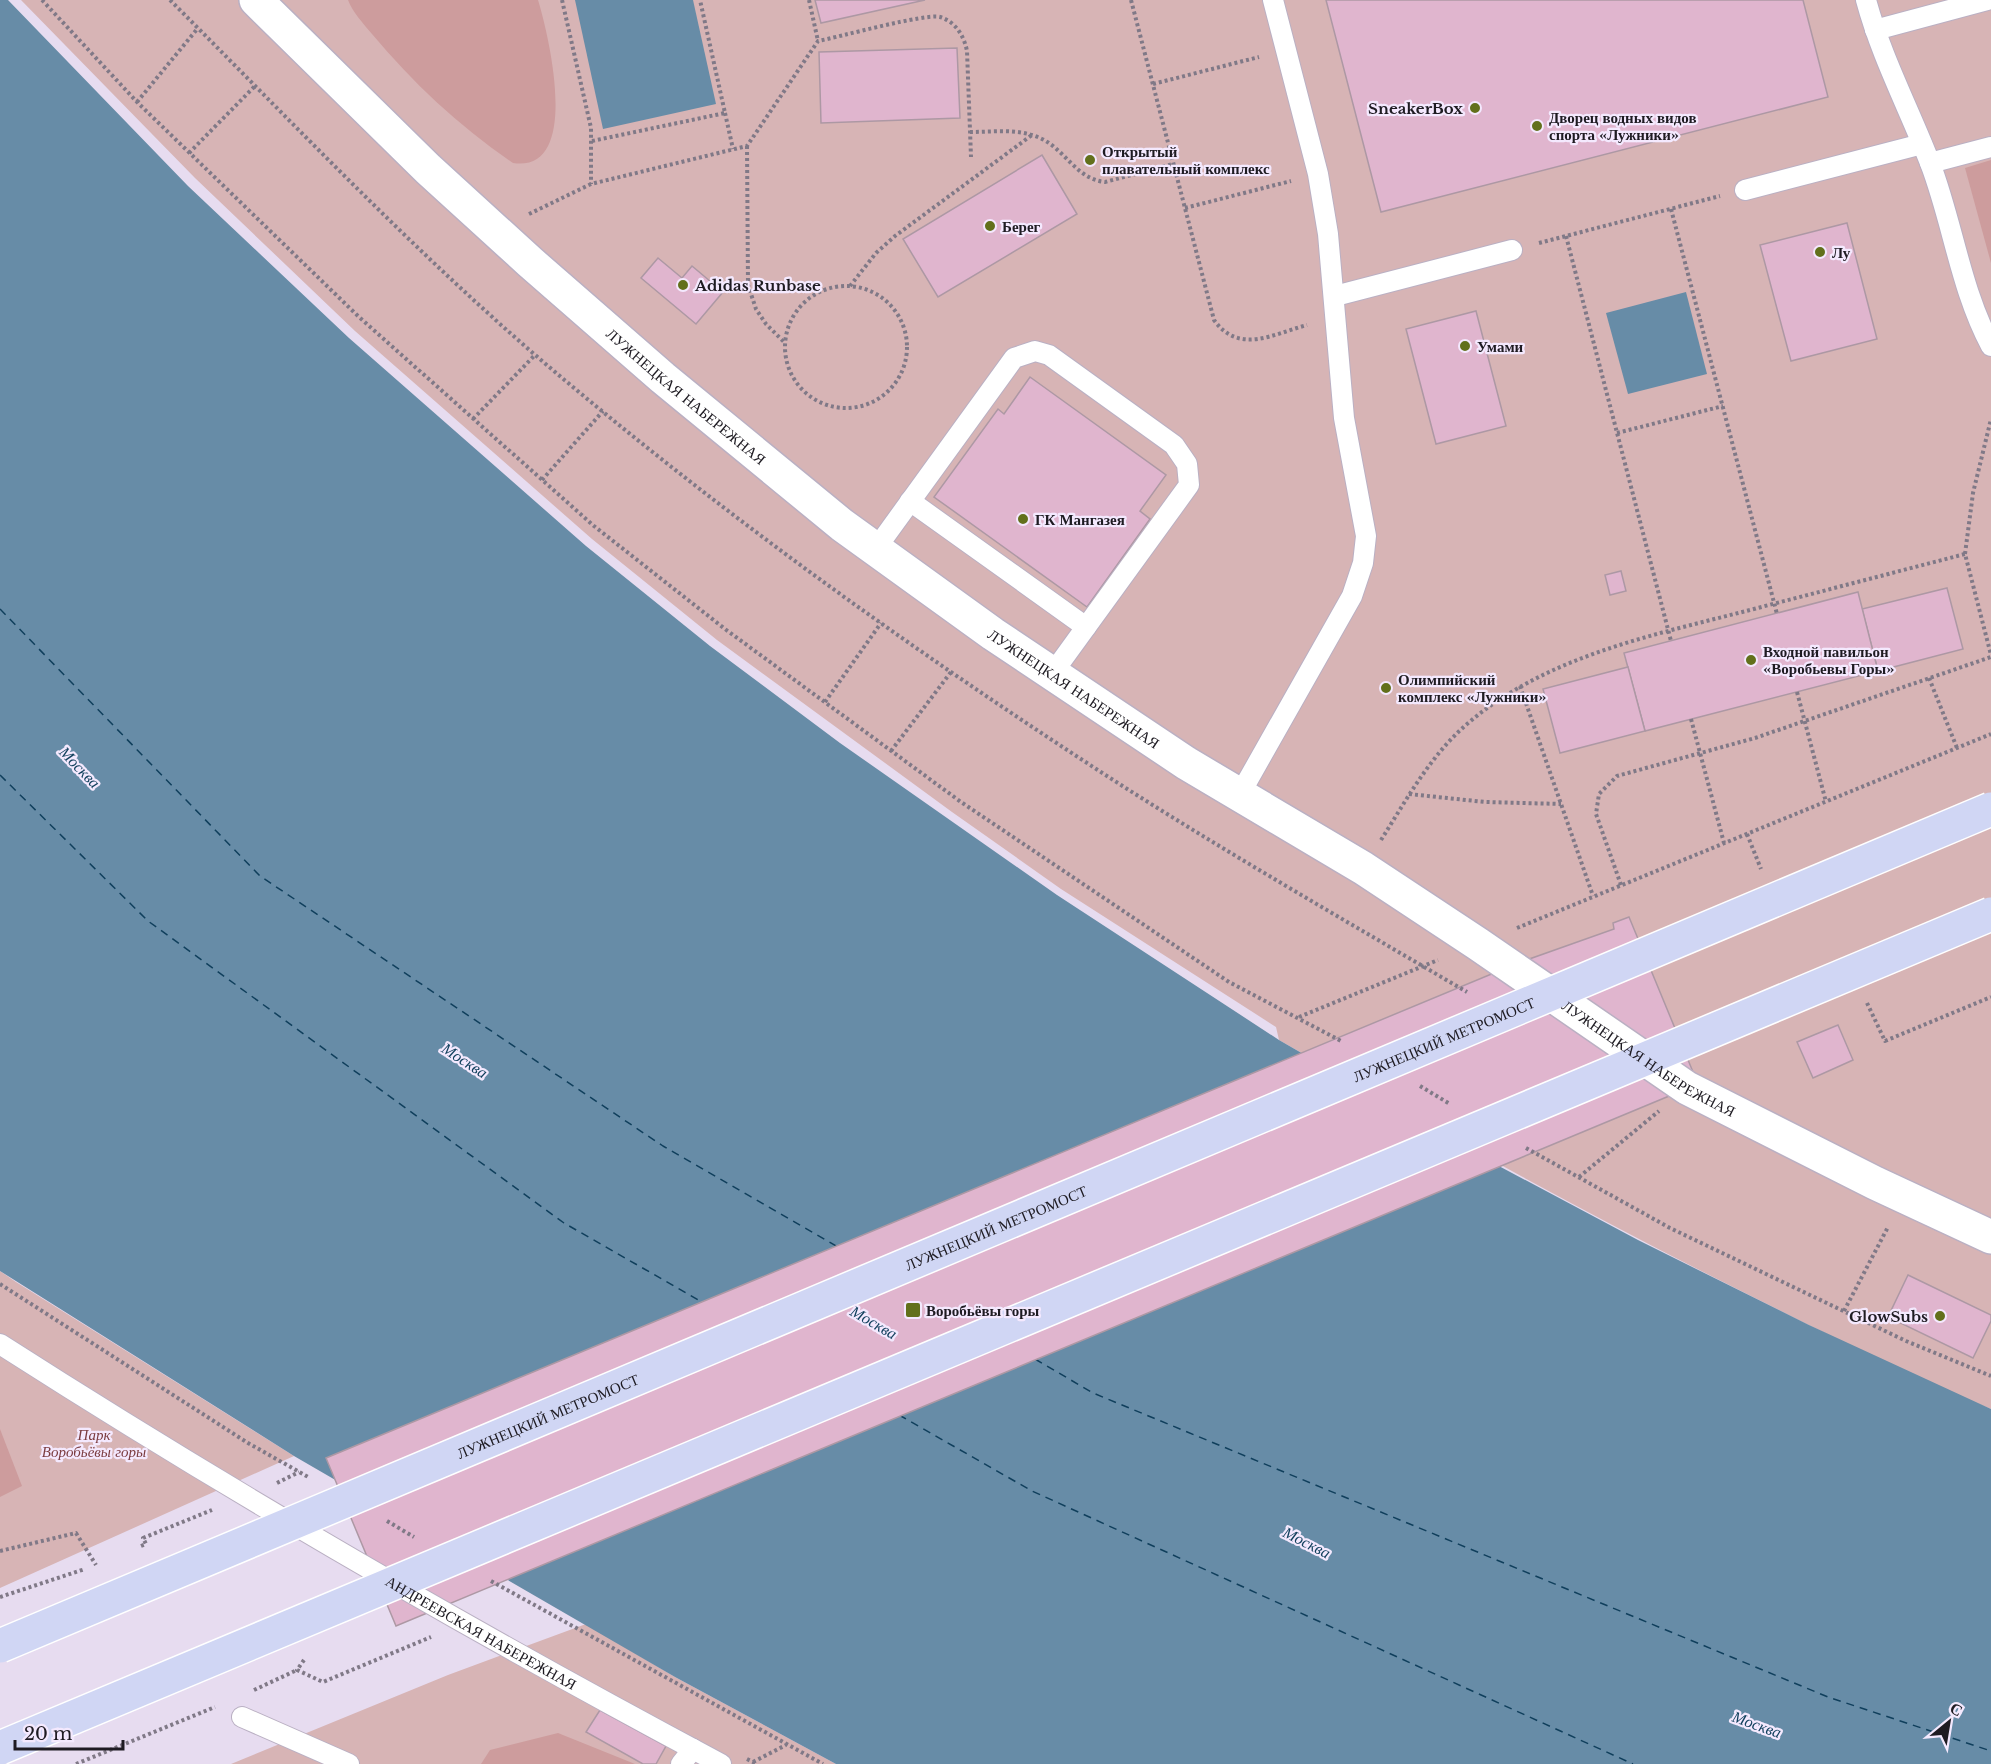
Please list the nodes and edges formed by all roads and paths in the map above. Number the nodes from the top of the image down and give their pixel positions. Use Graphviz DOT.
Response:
graph roads {
  1 [pos="42,0"];
  2 [pos="256,0"];
  3 [pos="562,0"];
  4 [pos="700,0"];
  5 [pos="809,0"];
  6 [pos="1131,0"];
  7 [pos="1273,0"];
  8 [pos="1866,0"];
  9 [pos="1987,0"];
  10 [pos="198,28"];
  11 [pos="1875,30"];
  12 [pos="818,41"];
  13 [pos="1286,50"];
  14 [pos="1153,84"];
  15 [pos="255,86"];
  16 [pos="137,102"];
  17 [pos="725,112"];
  18 [pos="970,132"];
  19 [pos="1032,135"];
  20 [pos="592,141"];
  21 [pos="1922,144"];
  22 [pos="747,146"];
  23 [pos="1991,147"];
  24 [pos="733,149"];
  25 [pos="189,153"];
  26 [pos="971,157"];
  27 [pos="1173,164"];
  28 [pos="1930,164"];
  29 [pos="1318,174"];
  30 [pos="591,184"];
  31 [pos="1745,190"];
  32 [pos="1185,208"];
  33 [pos="1671,209"];
  34 [pos="521,218"];
  35 [pos="1566,236"];
  36 [pos="1512,250"];
  37 [pos="850,285"];
  38 [pos="1335,296"];
  39 [pos="1336,318"];
  40 [pos="785,343"];
  41 [pos="1991,346"];
  42 [pos="535,355"];
  43 [pos="1723,406"];
  44 [pos="603,411"];
  45 [pos="1991,418"];
  46 [pos="473,419"];
  47 [pos="1617,434"];
  48 [pos="542,480"];
  49 [pos="910,501"];
  50 [pos="875,550"];
  51 [pos="1965,554"];
  52 [pos="1774,604"];
  53 [pos="1776,614"];
  54 [pos="881,623"];
  55 [pos="1086,627"];
  56 [pos="1668,631"];
  57 [pos="1671,641"];
  58 [pos="1991,656"];
  59 [pos="951,672"];
  60 [pos="1052,674"];
  61 [pos="1929,678"];
  62 [pos="1520,686"];
  63 [pos="1797,692"];
  64 [pos="825,702"];
  65 [pos="1691,719"];
  66 [pos="1805,722"];
  67 [pos="1991,734"];
  68 [pos="1957,748"];
  69 [pos="891,751"];
  70 [pos="1701,755"];
  71 [pos="1240,794"];
  72 [pos="1409,794"];
  73 [pos="1826,802"];
  74 [pos="1561,804"];
  75 [pos="1991,809"];
  76 [pos="1747,834"];
  77 [pos="1724,843"];
  78 [pos="1363,868"];
  79 [pos="1762,872"];
  80 [pos="1621,885"];
  81 [pos="1602,893"];
  82 [pos="1593,896"];
  83 [pos="1991,914"];
  84 [pos="1991,997"];
  85 [pos="1858,1006"];
  86 [pos="1347,1044"];
  87 [pos="1416,1084"];
  88 [pos="1687,1088"];
  89 [pos="1455,1107"];
  90 [pos="1524,1146"];
  91 [pos="1579,1177"];
  92 [pos="1906,1198"];
  93 [pos="1991,1237"];
  94 [pos="0,1284"];
  95 [pos="1844,1311"];
  96 [pos="0,1344"];
  97 [pos="1991,1376"];
  98 [pos="299,1472"];
  99 [pos="244,1497"];
  100 [pos="135,1548"];
  101 [pos="0,1551"];
  102 [pos="105,1562"];
  103 [pos="96,1565"];
  104 [pos="0,1597"];
  105 [pos="432,1636"];
  106 [pos="0,1646"];
  107 [pos="310,1651"];
  108 [pos="297,1670"];
  109 [pos="666,1680"];
  110 [pos="238,1708"];
  111 [pos="787,1744"];
  112 [pos="0,1748"];
  113 [pos="693,1758"];
  114 [pos="76,1764"];
  115 [pos="349,1764"];
  116 [pos="721,1764"];
  117 [pos="749,1764"];
  118 [pos="823,1764"];
  1 -- 16 [label="path"];
  2 -- 50 [label="street, ЛУЖНЕЦКАЯ НАБЕРЕЖНАЯ"];
  3 -- 20 [label="path"];
  4 -- 17 [label="path"];
  5 -- 12 [label="path"];
  6 -- 14 [label="path"];
  7 -- 13 [label="lane"];
  8 -- 11 [label="lane"];
  9 -- 11 [label="lane"];
  10 -- 16 [label="path"];
  11 -- 21 [label="lane"];
  12 -- 18 [label="path"];
  12 -- 22 [label="path"];
  13 -- 14 [label="path"];
  13 -- 29 [label="lane"];
  14 -- 27 [label="path"];
  15 -- 25 [label="path"];
  16 -- 25 [label="path"];
  17 -- 20 [label="path"];
  17 -- 24 [label="path"];
  18 -- 19 [label="path"];
  18 -- 26 [label="path"];
  19 -- 27 [label="path"];
  19 -- 37 [label="path"];
  20 -- 30 [label="path"];
  21 -- 28 [label="lane"];
  21 -- 31 [label="lane"];
  22 -- 24 [label="path"];
  22 -- 40 [label="path"];
  23 -- 28 [label="lane"];
  24 -- 30 [label="path"];
  25 -- 46 [label="path"];
  27 -- 32 [label="path"];
  28 -- 41 [label="lane"];
  29 -- 32 [label="path"];
  29 -- 38 [label="lane"];
  30 -- 34 [label="path"];
  31 -- 33 [label="path"];
  32 -- 39 [label="path"];
  33 -- 35 [label="path"];
  33 -- 43 [label="path"];
  35 -- 36 [label="path"];
  35 -- 47 [label="path"];
  36 -- 38 [label="lane"];
  37 -- 40 [label="path"];
  37 -- 40 [label="path"];
  38 -- 39 [label="lane"];
  39 -- 71 [label="lane"];
  42 -- 46 [label="path"];
  43 -- 47 [label="path"];
  43 -- 52 [label="path"];
  44 -- 48 [label="path"];
  45 -- 51 [label="path"];
  46 -- 48 [label="path"];
  47 -- 56 [label="path"];
  48 -- 64 [label="path"];
  49 -- 50 [label="lane"];
  49 -- 55 [label="lane"];
  49 -- 55 [label="lane"];
  50 -- 60 [label="street, ЛУЖНЕЦКАЯ НАБЕРЕЖНАЯ"];
  51 -- 52 [label="path"];
  51 -- 58 [label="path"];
  52 -- 53 [label="path"];
  52 -- 56 [label="path"];
  54 -- 64 [label="path"];
  55 -- 60 [label="lane"];
  56 -- 57 [label="path"];
  56 -- 62 [label="path"];
  58 -- 61 [label="path"];
  59 -- 69 [label="path"];
  60 -- 71 [label="street, ЛУЖНЕЦКАЯ НАБЕРЕЖНАЯ"];
  61 -- 66 [label="path"];
  61 -- 68 [label="path"];
  62 -- 72 [label="path"];
  62 -- 74 [label="path"];
  63 -- 66 [label="path"];
  64 -- 69 [label="path"];
  65 -- 70 [label="path"];
  66 -- 70 [label="path"];
  66 -- 73 [label="path"];
  67 -- 68 [label="path"];
  68 -- 73 [label="path"];
  69 -- 86 [label="path"];
  70 -- 77 [label="path"];
  70 -- 80 [label="path"];
  71 -- 78 [label="street, ЛУЖНЕЦКАЯ НАБЕРЕЖНАЯ"];
  72 -- 74 [label="path"];
  72 -- 78 [label="path"];
  73 -- 76 [label="path"];
  74 -- 82 [label="path"];
  75 -- 106 [label="main road, ЛУЖНЕЦКИЙ МЕТРОМОСТ, bridge"];
  76 -- 77 [label="path"];
  76 -- 79 [label="path"];
  77 -- 80 [label="path"];
  78 -- 88 [label="street, ЛУЖНЕЦКАЯ НАБЕРЕЖНАЯ"];
  80 -- 81 [label="path"];
  83 -- 112 [label="main road, bridge"];
  84 -- 85 [label="path"];
  87 -- 89 [label="path"];
  88 -- 91 [label="path"];
  88 -- 92 [label="street, ЛУЖНЕЦКАЯ НАБЕРЕЖНАЯ"];
  90 -- 91 [label="path"];
  91 -- 95 [label="path"];
  92 -- 93 [label="street, ЛУЖНЕЦКАЯ НАБЕРЕЖНАЯ"];
  92 -- 95 [label="path"];
  94 -- 98 [label="path"];
  95 -- 97 [label="path"];
  96 -- 99 [label="lane, АНДРЕЕВСКАЯ НАБЕРЕЖНАЯ"];
  99 -- 100 [label="path"];
  99 -- 113 [label="lane, АНДРЕЕВСКАЯ НАБЕРЕЖНАЯ"];
  101 -- 103 [label="path"];
  102 -- 103 [label="path"];
  103 -- 104 [label="path"];
  105 -- 108 [label="path"];
  107 -- 108 [label="path"];
  108 -- 110 [label="path"];
  109 -- 111 [label="path"];
  110 -- 114 [label="path"];
  110 -- 115 [label="lane"];
  111 -- 117 [label="path"];
  111 -- 118 [label="path"];
  113 -- 116 [label="lane, АНДРЕЕВСКАЯ НАБЕРЕЖНАЯ"];
}
